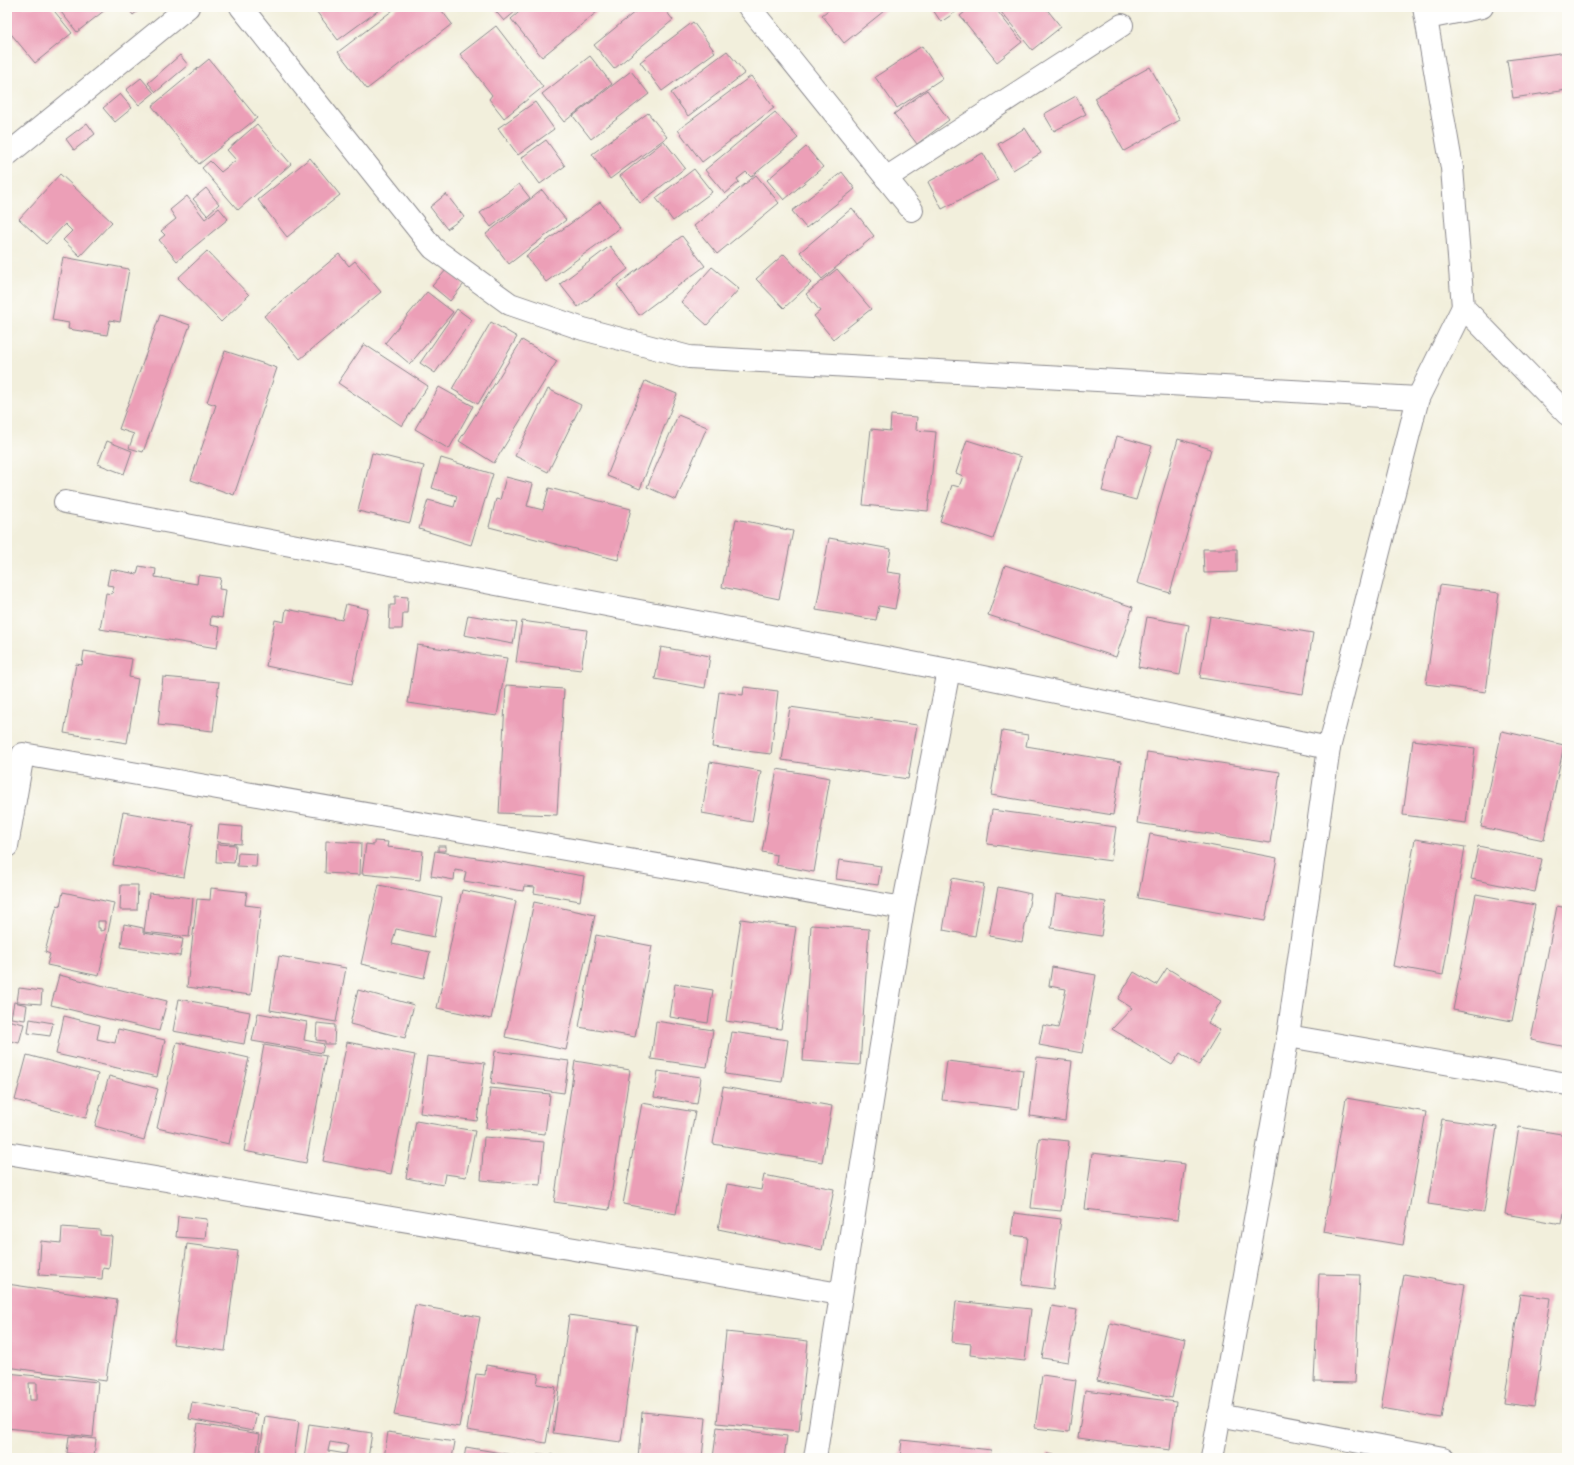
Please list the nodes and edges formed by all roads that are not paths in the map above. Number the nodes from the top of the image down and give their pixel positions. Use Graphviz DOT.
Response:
graph roads {
  1 [pos="188,7"];
  2 [pos="241,7"];
  3 [pos="749,7"];
  4 [pos="1482,7"];
  5 [pos="1425,12"];
  6 [pos="1122,25"];
  7 [pos="7,155"];
  8 [pos="886,178"];
  9 [pos="912,210"];
  10 [pos="1463,307"];
  11 [pos="1418,398"];
  12 [pos="1567,414"];
  13 [pos="65,502"];
  14 [pos="949,670"];
  15 [pos="1329,748"];
  16 [pos="7,846"];
  17 [pos="903,908"];
  18 [pos="1288,1036"];
  19 [pos="1567,1084"];
  20 [pos="7,1152"];
  21 [pos="840,1294"];
  22 [pos="1219,1415"];
  23 [pos="815,1458"];
  24 [pos="1212,1458"];
  25 [pos="1443,1458"];
  1 -- 7 [label="street"];
  2 -- 11 [label="street"];
  3 -- 8 [label="street"];
  4 -- 5 [label="street"];
  5 -- 10 [label="street"];
  6 -- 8 [label="street"];
  8 -- 9 [label="street"];
  10 -- 11 [label="street"];
  10 -- 12 [label="street"];
  11 -- 15 [label="street"];
  13 -- 14 [label="street"];
  14 -- 15 [label="street"];
  14 -- 17 [label="street"];
  15 -- 18 [label="street"];
  16 -- 17 [label="street"];
  17 -- 21 [label="street"];
  18 -- 19 [label="street"];
  18 -- 22 [label="street"];
  20 -- 21 [label="street"];
  21 -- 23 [label="street"];
  22 -- 24 [label="street"];
  22 -- 25 [label="street"];
}
